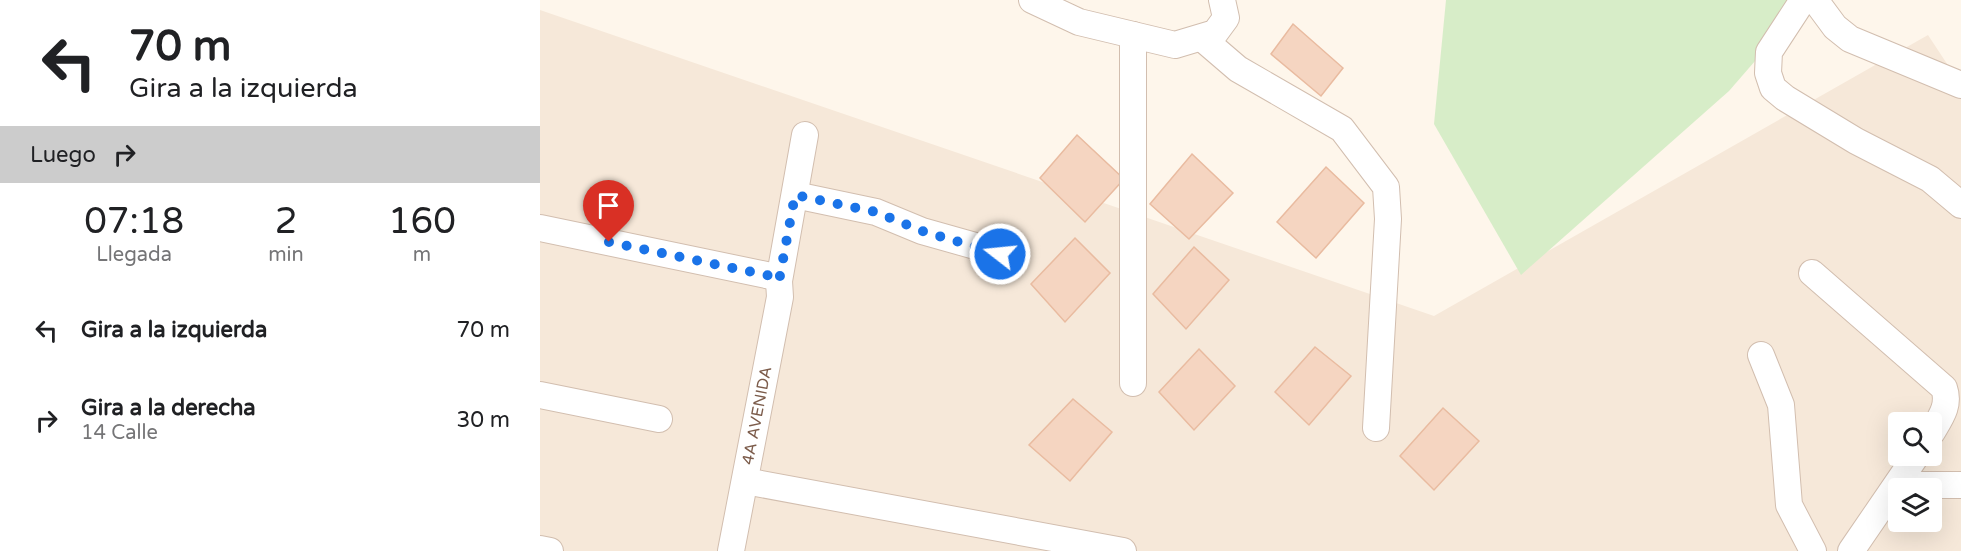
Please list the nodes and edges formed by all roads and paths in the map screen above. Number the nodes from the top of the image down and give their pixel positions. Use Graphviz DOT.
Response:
graph roads {
  1 [pos="1032,0"];
  2 [pos="1222,0"];
  3 [pos="1803,0"];
  4 [pos="1815,0"];
  5 [pos="1133,35"];
  6 [pos="1203,39"];
  7 [pos="1961,85"];
  8 [pos="805,135"];
  9 [pos="795,195"];
  10 [pos="1961,205"];
  11 [pos="540,228"];
  12 [pos="1000,254"];
  13 [pos="1812,273"];
  14 [pos="779,281"];
  15 [pos="1761,355"];
  16 [pos="1133,382"];
  17 [pos="540,395"];
  18 [pos="1942,414"];
  19 [pos="660,419"];
  20 [pos="1376,428"];
  21 [pos="745,481"];
  22 [pos="1942,485"];
  23 [pos="1961,485"];
  24 [pos="1888,498"];
  25 [pos="540,549"];
  26 [pos="550,551"];
  27 [pos="731,551"];
  28 [pos="1123,551"];
  29 [pos="1813,551"];
  30 [pos="1851,551"];
  1 -- 5 [label="street"];
  2 -- 6 [label="street"];
  3 -- 10 [label="street"];
  4 -- 7 [label="street"];
  5 -- 6 [label="street"];
  5 -- 16 [label="street"];
  6 -- 20 [label="street"];
  8 -- 9 [label="street, 4A AVENIDA"];
  9 -- 12 [label="street"];
  9 -- 14 [label="street, 4A AVENIDA"];
  11 -- 14 [label="street"];
  13 -- 18 [label="street"];
  14 -- 21 [label="street, 4A AVENIDA"];
  15 -- 29 [label="street"];
  17 -- 19 [label="street"];
  21 -- 27 [label="street, 4A AVENIDA"];
  21 -- 28 [label="street"];
  22 -- 23 [label="street"];
  24 -- 30 [label="street"];
  25 -- 26 [label="street"];
}
